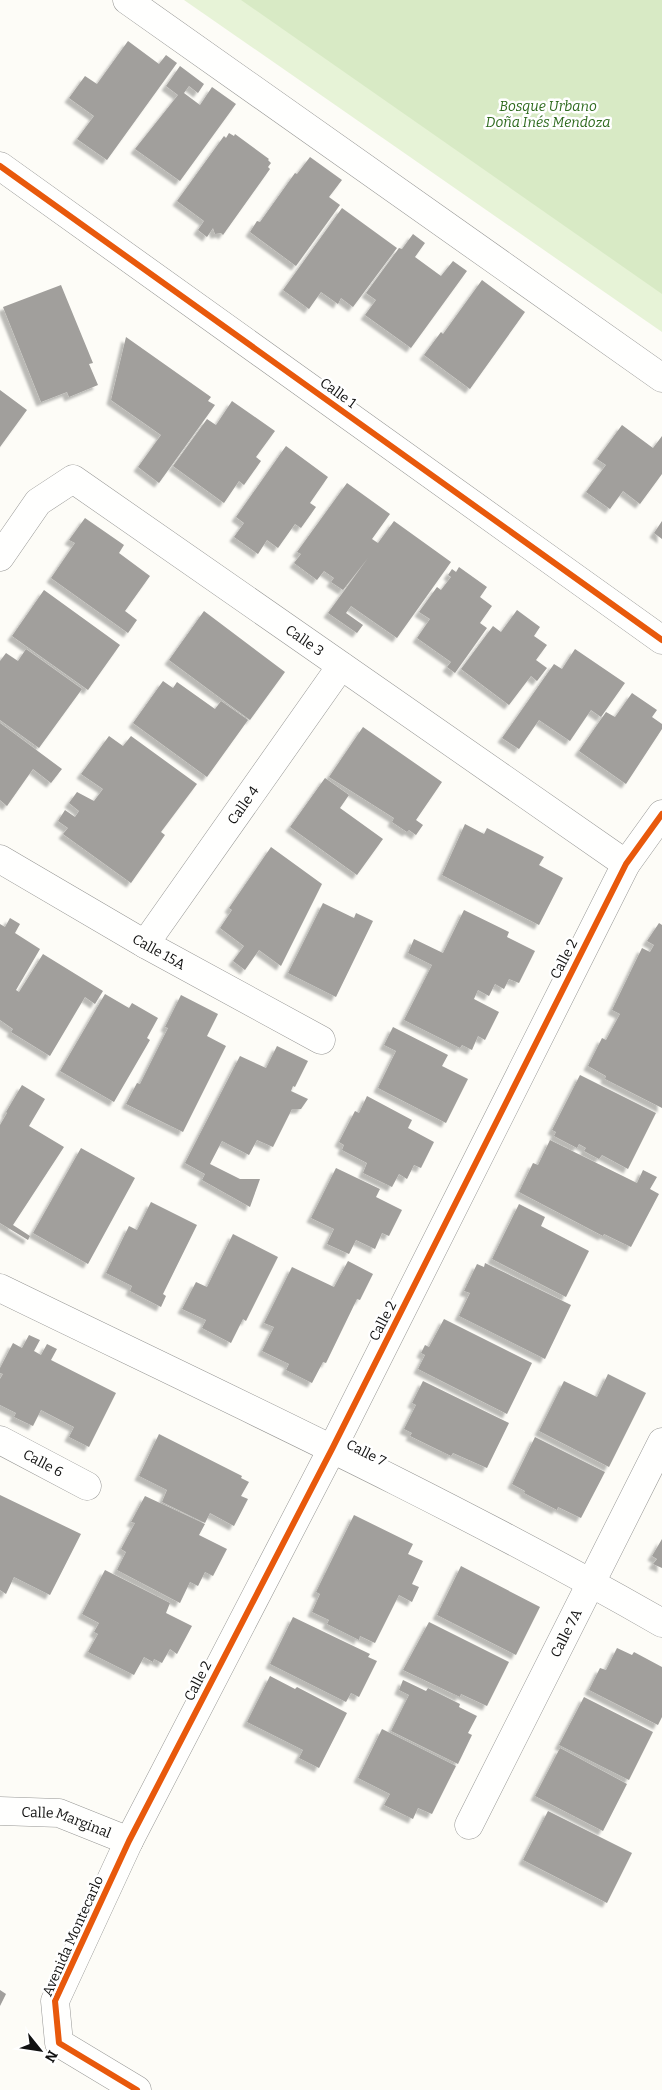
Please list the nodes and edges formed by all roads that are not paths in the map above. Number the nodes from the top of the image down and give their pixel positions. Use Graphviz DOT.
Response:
graph roads {
  1 [pos="127,0"];
  2 [pos="0,166"];
  3 [pos="662,378"];
  4 [pos="0,557"];
  5 [pos="662,640"];
  6 [pos="342,666"];
  7 [pos="662,814"];
  8 [pos="0,860"];
  9 [pos="626,864"];
  10 [pos="144,944"];
  11 [pos="321,1040"];
  12 [pos="0,1288"];
  13 [pos="0,1440"];
  14 [pos="662,1442"];
  15 [pos="332,1449"];
  16 [pos="87,1486"];
  17 [pos="591,1582"];
  18 [pos="662,1623"];
  19 [pos="0,1811"];
  20 [pos="469,1825"];
  21 [pos="129,1841"];
  22 [pos="137,2090"];
  1 -- 3 [label="street"];
  2 -- 5 [label="street, Calle 1"];
  4 -- 6 [label="street, Calle 3"];
  6 -- 9 [label="street, Calle 3"];
  6 -- 10 [label="street, Calle 4"];
  7 -- 9 [label="street, Calle 2"];
  8 -- 10 [label="street, Calle 15A"];
  9 -- 15 [label="street, Calle 2"];
  10 -- 11 [label="street, Calle 15A"];
  12 -- 15 [label="street, Calle 7"];
  13 -- 16 [label="street, Calle 6"];
  14 -- 17 [label="street, Calle 7A"];
  15 -- 17 [label="street, Calle 7"];
  15 -- 21 [label="street, Calle 2"];
  17 -- 18 [label="street, Calle 7"];
  17 -- 20 [label="street, Calle 7A"];
  19 -- 21 [label="street, Calle Marginal"];
  21 -- 22 [label="street, Avenida Montecarlo"];
}
